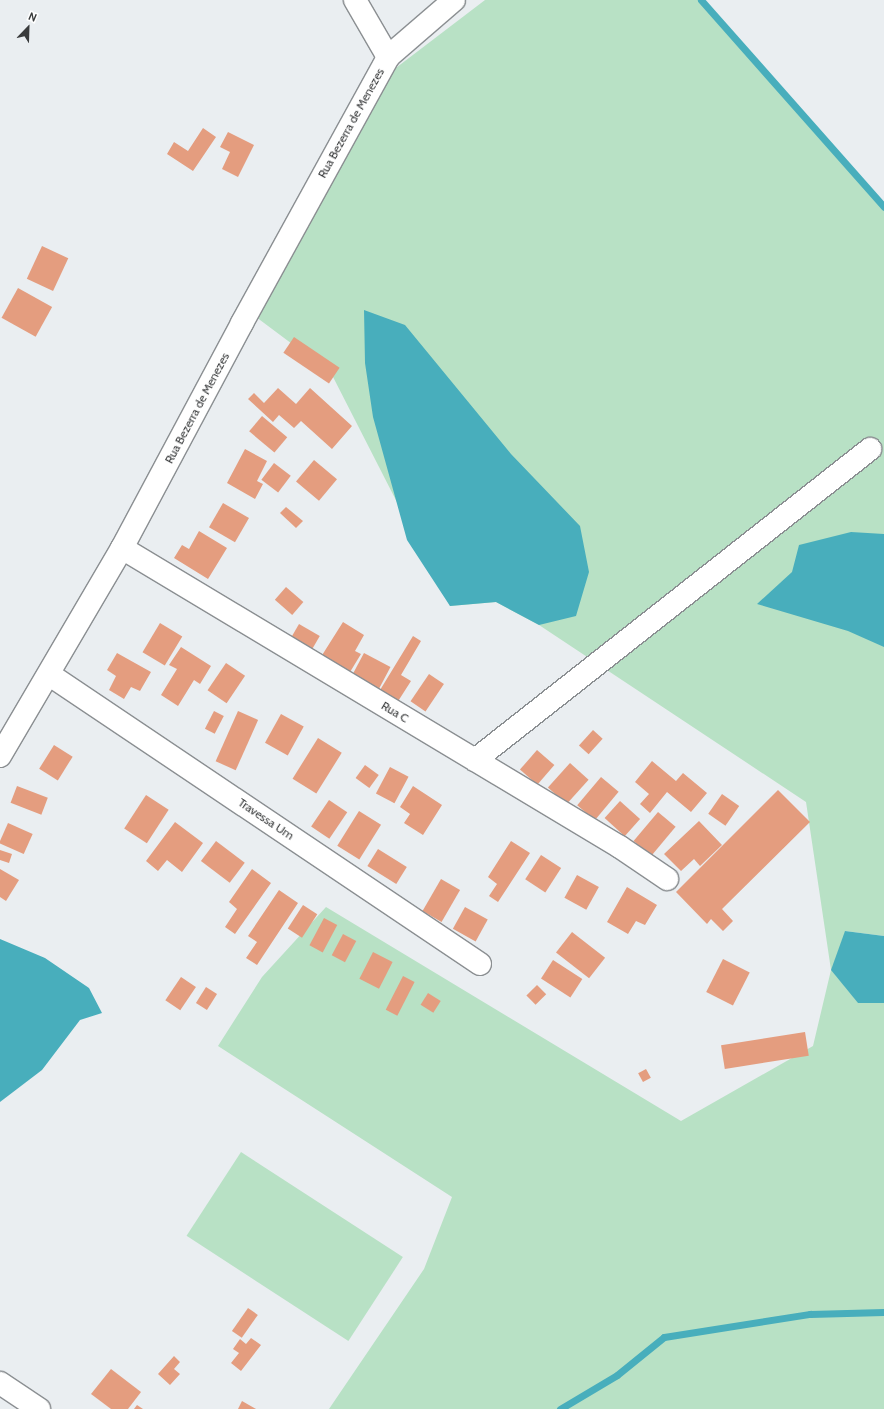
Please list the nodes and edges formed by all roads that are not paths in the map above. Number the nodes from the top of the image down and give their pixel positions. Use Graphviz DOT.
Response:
graph roads {
  1 [pos="355,0"];
  2 [pos="454,0"];
  3 [pos="388,57"];
  4 [pos="870,449"];
  5 [pos="122,548"];
  6 [pos="50,675"];
  7 [pos="0,756"];
  8 [pos="475,760"];
  9 [pos="666,879"];
  10 [pos="480,964"];
  11 [pos="0,1383"];
  12 [pos="39,1409"];
  1 -- 3 [label="street"];
  2 -- 3 [label="street"];
  3 -- 5 [label="street, Rua Bezerra de Menezes"];
  4 -- 8 [label="street"];
  5 -- 6 [label="street, Rua Bezerra de Menezes"];
  5 -- 8 [label="street, Rua C"];
  6 -- 7 [label="street, Rua Bezerra de Menezes"];
  6 -- 10 [label="street, Travessa Um"];
  8 -- 9 [label="street, Rua C"];
  11 -- 12 [label="street"];
}
